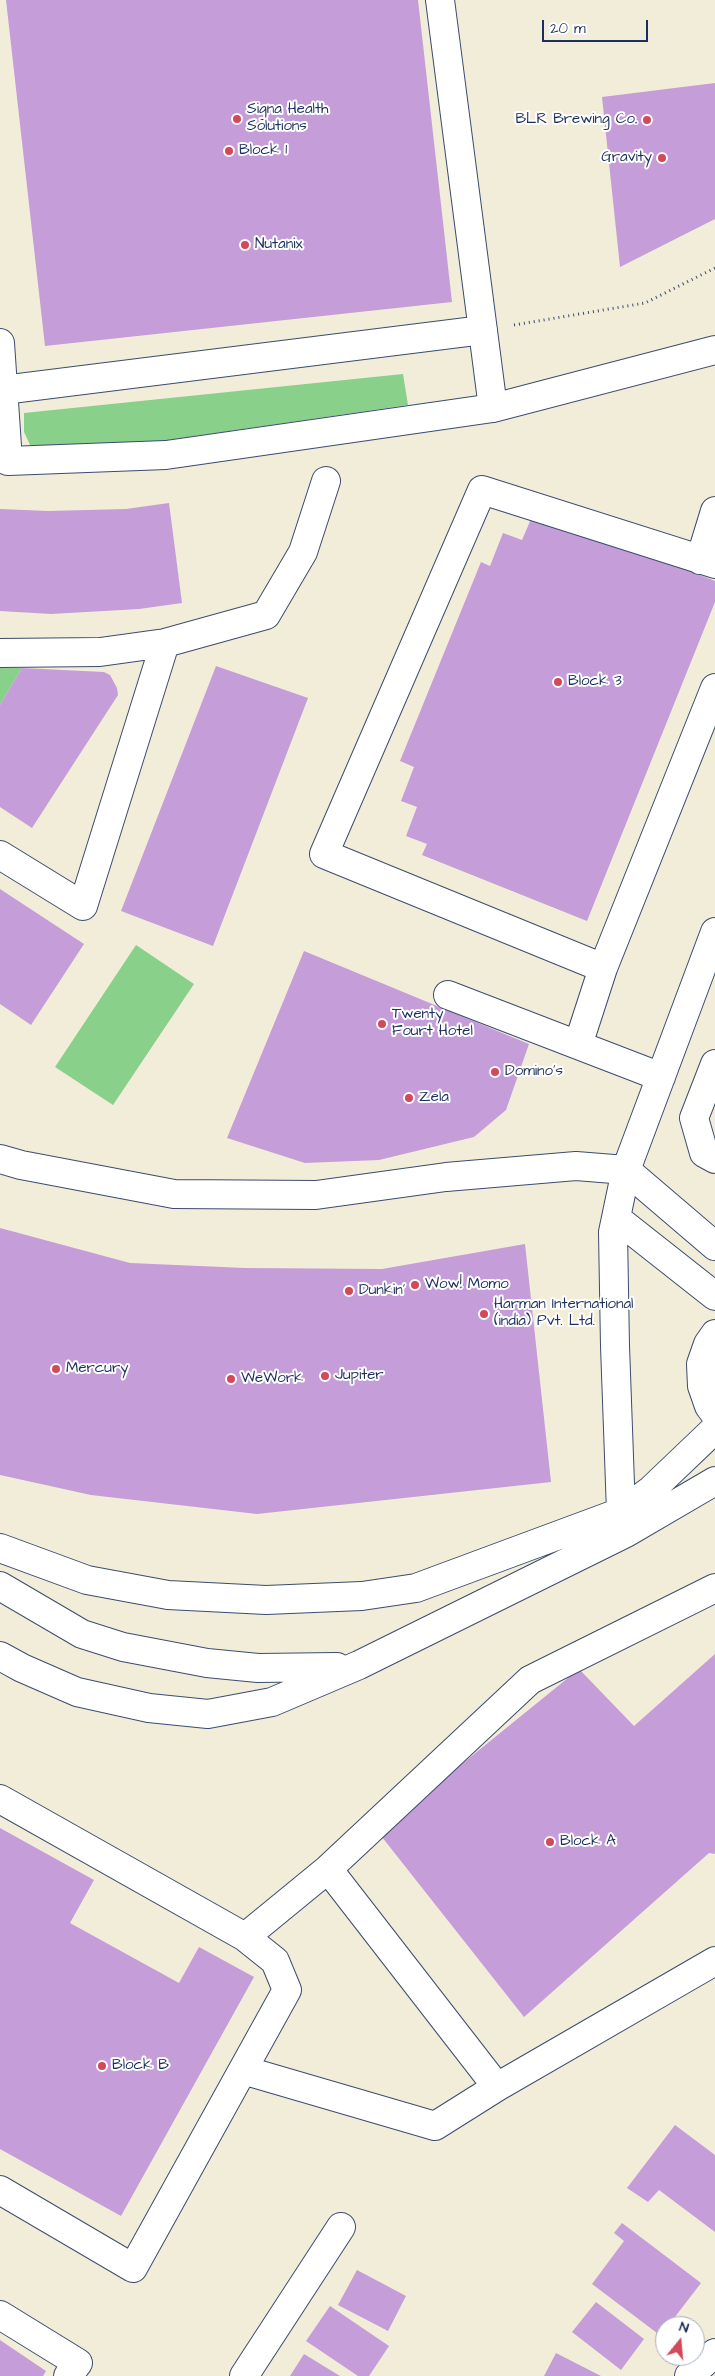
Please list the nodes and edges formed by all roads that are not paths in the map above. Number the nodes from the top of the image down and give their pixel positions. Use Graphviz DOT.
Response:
graph roads {
  1 [pos="440,0"];
  2 [pos="484,330"];
  3 [pos="0,343"];
  4 [pos="715,350"];
  5 [pos="2,383"];
  6 [pos="493,408"];
  7 [pos="4,460"];
  8 [pos="326,481"];
  9 [pos="715,511"];
  10 [pos="708,562"];
  11 [pos="166,643"];
  12 [pos="0,653"];
  13 [pos="715,688"];
  14 [pos="0,855"];
  15 [pos="715,932"];
  16 [pos="603,968"];
  17 [pos="448,995"];
  18 [pos="578,1045"];
  19 [pos="715,1064"];
  20 [pos="661,1078"];
  21 [pos="0,1159"];
  22 [pos="715,1159"];
  23 [pos="626,1170"];
  24 [pos="616,1218"];
  25 [pos="715,1246"];
  26 [pos="715,1296"];
  27 [pos="715,1334"];
  28 [pos="715,1414"];
  29 [pos="715,1429"];
  30 [pos="715,1480"];
  31 [pos="624,1522"];
  32 [pos="0,1548"];
  33 [pos="0,1586"];
  34 [pos="715,1588"];
  35 [pos="0,1656"];
  36 [pos="358,1666"];
  37 [pos="0,1799"];
  38 [pos="328,1869"];
  39 [pos="245,1937"];
  40 [pos="715,1961"];
  41 [pos="243,2070"];
  42 [pos="497,2088"];
  43 [pos="0,2190"];
  44 [pos="341,2227"];
  45 [pos="0,2314"];
  46 [pos="715,2354"];
  47 [pos="68,2376"];
  48 [pos="244,2376"];
  49 [pos="689,2376"];
  1 -- 2 [label="street"];
  2 -- 5 [label="street"];
  2 -- 6 [label="street"];
  3 -- 5 [label="street"];
  4 -- 6 [label="street"];
  5 -- 7 [label="street"];
  6 -- 7 [label="street"];
  8 -- 11 [label="street"];
  9 -- 10 [label="street"];
  10 -- 16 [label="street"];
  11 -- 12 [label="street"];
  11 -- 14 [label="street"];
  13 -- 16 [label="street"];
  15 -- 20 [label="street"];
  16 -- 18 [label="street"];
  17 -- 18 [label="street"];
  18 -- 20 [label="street"];
  19 -- 22 [label="street"];
  20 -- 23 [label="street"];
  21 -- 23 [label="street"];
  23 -- 24 [label="street"];
  23 -- 25 [label="street"];
  24 -- 26 [label="street"];
  24 -- 31 [label="street"];
  27 -- 28 [label="street"];
  29 -- 31 [label="street"];
  30 -- 31 [label="street"];
  31 -- 32 [label="street"];
  31 -- 36 [label="street"];
  33 -- 36 [label="street"];
  34 -- 38 [label="street"];
  35 -- 36 [label="street"];
  37 -- 39 [label="street"];
  38 -- 39 [label="street"];
  38 -- 42 [label="street"];
  39 -- 41 [label="street"];
  40 -- 42 [label="street"];
  41 -- 42 [label="street"];
  41 -- 43 [label="street"];
  44 -- 48 [label="street"];
  45 -- 47 [label="street"];
  46 -- 49 [label="street"];
}
